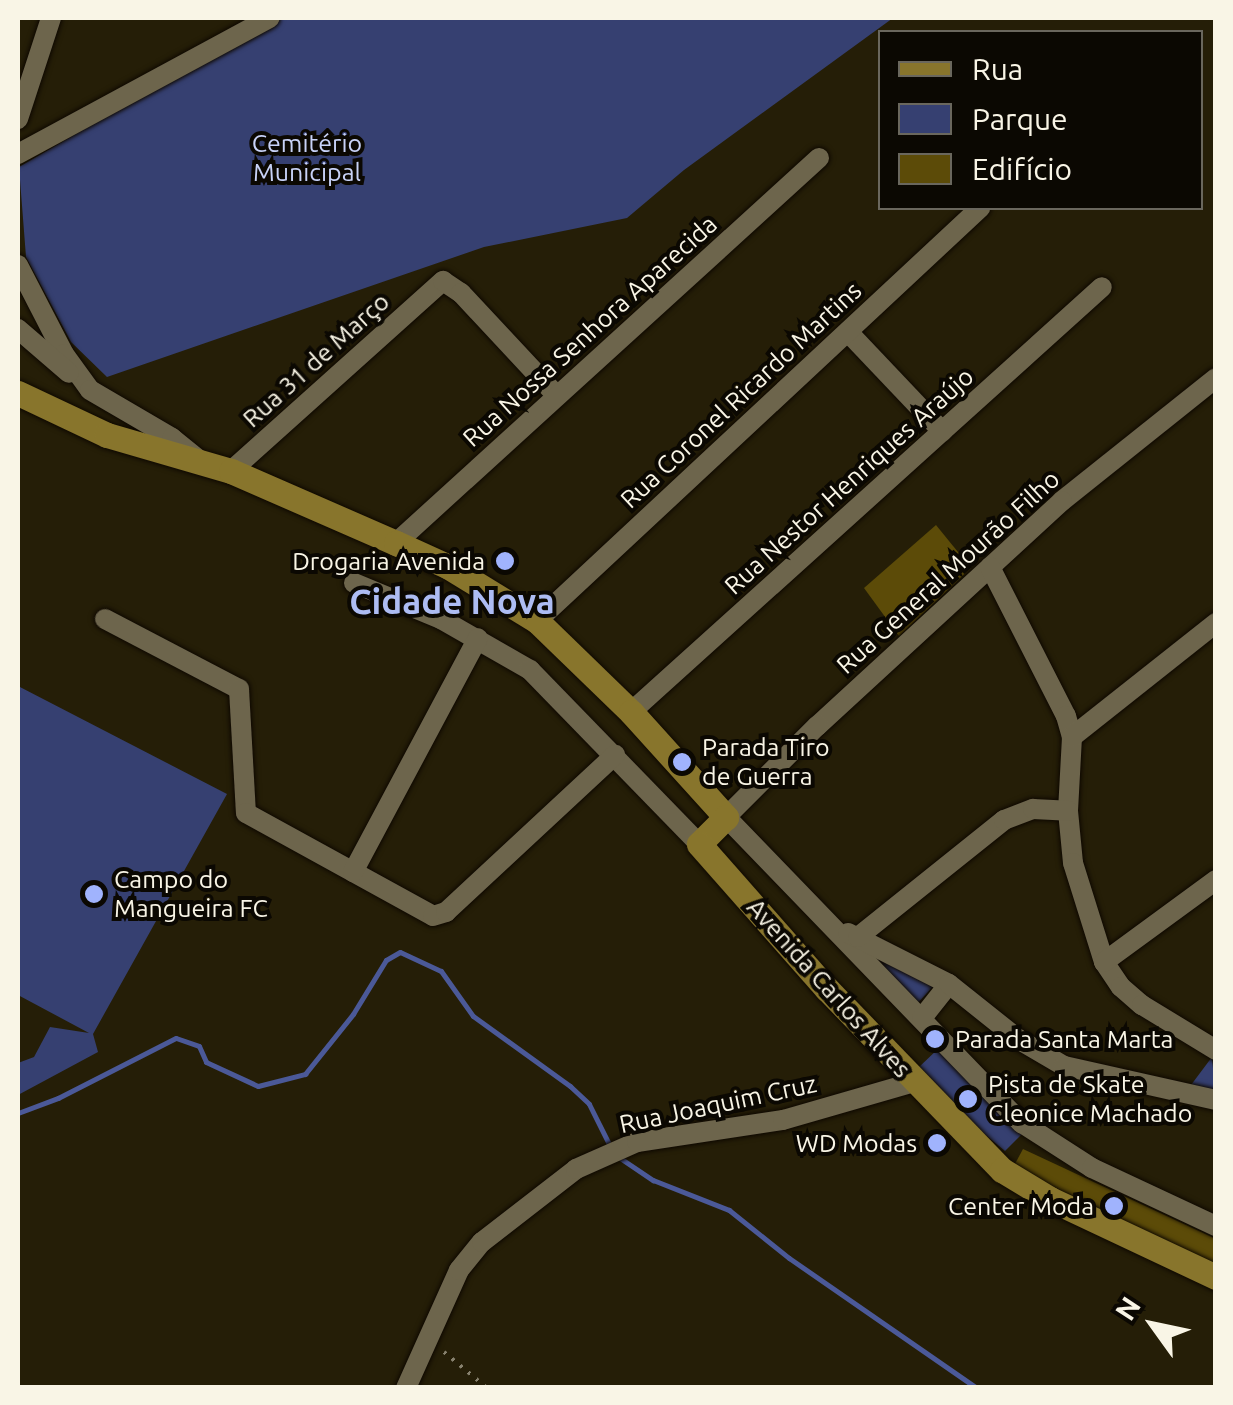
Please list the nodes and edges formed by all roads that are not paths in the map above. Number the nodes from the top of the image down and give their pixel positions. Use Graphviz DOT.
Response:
graph roads {
  1 [pos="50,18"];
  2 [pos="270,18"];
  3 [pos="18,118"];
  4 [pos="18,154"];
  5 [pos="819,158"];
  6 [pos="978,210"];
  7 [pos="18,265"];
  8 [pos="1102,288"];
  9 [pos="18,329"];
  10 [pos="848,332"];
  11 [pos="1216,378"];
  12 [pos="90,390"];
  13 [pos="18,392"];
  14 [pos="556,395"];
  15 [pos="942,431"];
  16 [pos="200,460"];
  17 [pos="231,471"];
  18 [pos="396,543"];
  19 [pos="990,567"];
  20 [pos="354,584"];
  21 [pos="105,619"];
  22 [pos="537,620"];
  23 [pos="1216,623"];
  24 [pos="478,638"];
  25 [pos="630,712"];
  26 [pos="1072,737"];
  27 [pos="615,755"];
  28 [pos="1068,811"];
  29 [pos="726,817"];
  30 [pos="699,844"];
  31 [pos="354,872"];
  32 [pos="1216,880"];
  33 [pos="831,924"];
  34 [pos="858,937"];
  35 [pos="1104,962"];
  36 [pos="949,984"];
  37 [pos="922,1018"];
  38 [pos="1216,1050"];
  39 [pos="915,1082"];
  40 [pos="1216,1100"];
  41 [pos="1216,1226"];
  42 [pos="1216,1276"];
  43 [pos="406,1388"];
  1 -- 3 [label="street"];
  2 -- 4 [label="street"];
  5 -- 14 [label="street, Rua Nossa Senhora Aparecida"];
  6 -- 10 [label="street, Rua Coronel Ricardo Martins"];
  7 -- 12 [label="street"];
  8 -- 15 [label="street, Rua Nestor Henriques Araújo"];
  9 -- 12 [label="street"];
  10 -- 15 [label="street"];
  10 -- 22 [label="street, Rua Coronel Ricardo Martins"];
  11 -- 19 [label="street, Rua General Mourão Filho"];
  12 -- 16 [label="street"];
  13 -- 16 [label="main road"];
  14 -- 17 [label="street, Rua 31 de Março"];
  14 -- 18 [label="street, Rua Nossa Senhora Aparecida"];
  15 -- 25 [label="street, Rua Nestor Henriques Araújo"];
  16 -- 17 [label="main road"];
  17 -- 18 [label="main road"];
  18 -- 22 [label="main road"];
  19 -- 26 [label="street"];
  19 -- 29 [label="street, Rua General Mourão Filho"];
  20 -- 24 [label="street"];
  21 -- 31 [label="street"];
  22 -- 25 [label="main road"];
  23 -- 26 [label="street"];
  24 -- 27 [label="street"];
  24 -- 31 [label="street"];
  25 -- 29 [label="main road"];
  26 -- 28 [label="street"];
  27 -- 30 [label="street"];
  27 -- 31 [label="street"];
  28 -- 34 [label="street"];
  28 -- 35 [label="street"];
  29 -- 30 [label="main road"];
  29 -- 33 [label="street, Avenida Carlos Alves"];
  30 -- 39 [label="main road, Avenida Carlos Alves"];
  32 -- 35 [label="street"];
  33 -- 34 [label="street"];
  33 -- 37 [label="street, Avenida Carlos Alves"];
  34 -- 36 [label="street"];
  35 -- 38 [label="street"];
  36 -- 37 [label="street"];
  36 -- 40 [label="street"];
  37 -- 41 [label="street, Avenida Carlos Alves"];
  39 -- 42 [label="main road, Avenida Carlos Alves"];
  39 -- 43 [label="street, Rua Joaquim Cruz"];
}
